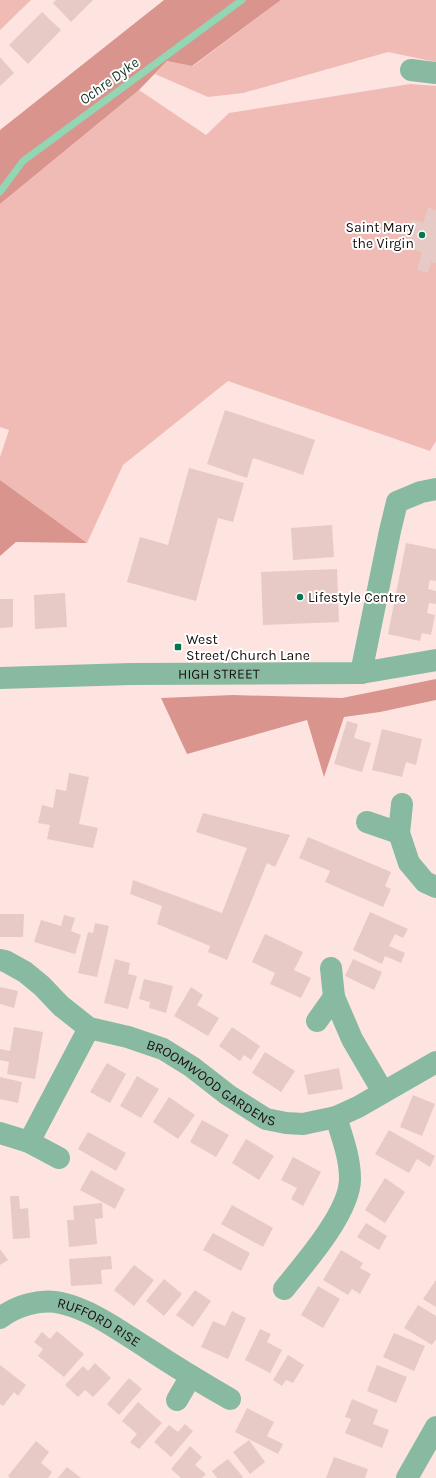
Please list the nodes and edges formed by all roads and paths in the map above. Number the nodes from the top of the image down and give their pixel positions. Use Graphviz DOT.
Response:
graph roads {
  1 [pos="412,70"];
  2 [pos="436,73"];
  3 [pos="436,489"];
  4 [pos="436,660"];
  5 [pos="361,673"];
  6 [pos="0,678"];
  7 [pos="402,804"];
  8 [pos="367,822"];
  9 [pos="398,833"];
  10 [pos="436,887"];
  11 [pos="0,960"];
  12 [pos="331,968"];
  13 [pos="334,997"];
  14 [pos="317,1021"];
  15 [pos="89,1028"];
  16 [pos="436,1062"];
  17 [pos="383,1092"];
  18 [pos="336,1116"];
  19 [pos="0,1133"];
  20 [pos="29,1142"];
  21 [pos="59,1158"];
  22 [pos="284,1290"];
  23 [pos="0,1318"];
  24 [pos="191,1376"];
  25 [pos="230,1399"];
  26 [pos="177,1400"];
  27 [pos="436,1427"];
  28 [pos="407,1478"];
  1 -- 2 [label="street"];
  3 -- 5 [label="street"];
  4 -- 5 [label="street, HIGH STREET"];
  5 -- 6 [label="street, HIGH STREET"];
  7 -- 9 [label="street"];
  8 -- 9 [label="street"];
  9 -- 10 [label="street"];
  11 -- 15 [label="street, BROOMWOOD GARDENS"];
  12 -- 13 [label="street"];
  13 -- 14 [label="street"];
  13 -- 17 [label="street"];
  15 -- 18 [label="street, BROOMWOOD GARDENS"];
  15 -- 20 [label="street"];
  16 -- 17 [label="street, BROOMWOOD GARDENS"];
  17 -- 18 [label="street, BROOMWOOD GARDENS"];
  18 -- 22 [label="street"];
  19 -- 20 [label="street"];
  20 -- 21 [label="street"];
  23 -- 24 [label="street, RUFFORD RISE"];
  24 -- 25 [label="street, RUFFORD RISE"];
  24 -- 26 [label="street"];
  27 -- 28 [label="street"];
}
